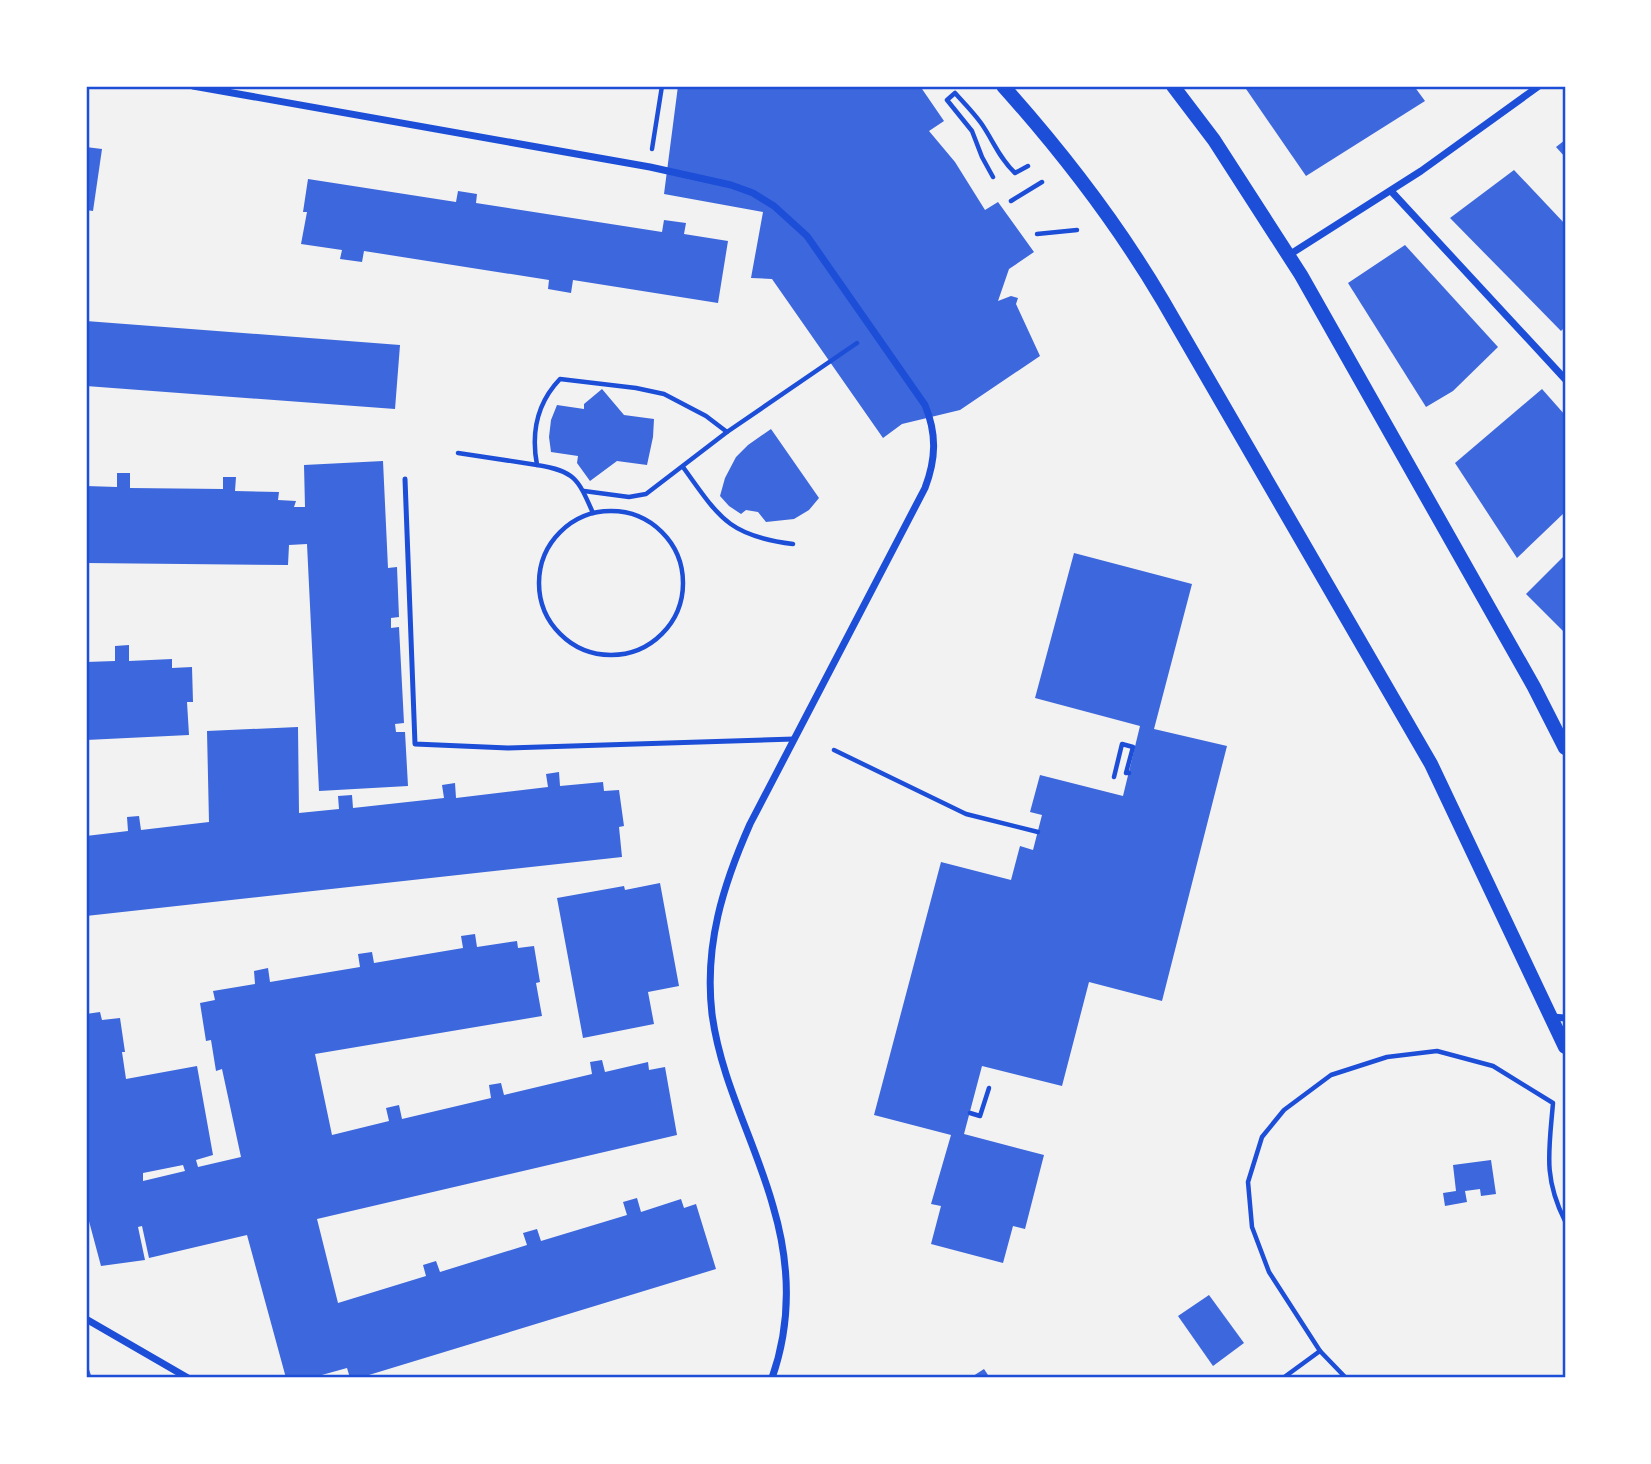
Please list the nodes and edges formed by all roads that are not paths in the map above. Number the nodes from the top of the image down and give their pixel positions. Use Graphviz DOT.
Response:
graph roads {
  1 [pos="192,86"];
  2 [pos="1003,86"];
  3 [pos="1173,86"];
  4 [pos="1539,86"];
  5 [pos="1391,191"];
  6 [pos="1289,255"];
  7 [pos="1565,379"];
  8 [pos="405,479"];
  9 [pos="794,738"];
  10 [pos="1565,748"];
  11 [pos="1559,1018"];
  12 [pos="1565,1047"];
  13 [pos="86,1319"];
  14 [pos="188,1378"];
  15 [pos="772,1378"];
  1 -- 9 [label="street"];
  2 -- 11 [label="main road"];
  3 -- 6 [label="main road"];
  4 -- 5 [label="street"];
  5 -- 6 [label="street"];
  5 -- 7 [label="street"];
  6 -- 10 [label="main road"];
  8 -- 9 [label="lane"];
  9 -- 15 [label="street"];
  11 -- 12 [label="main road"];
  13 -- 14 [label="street"];
}
